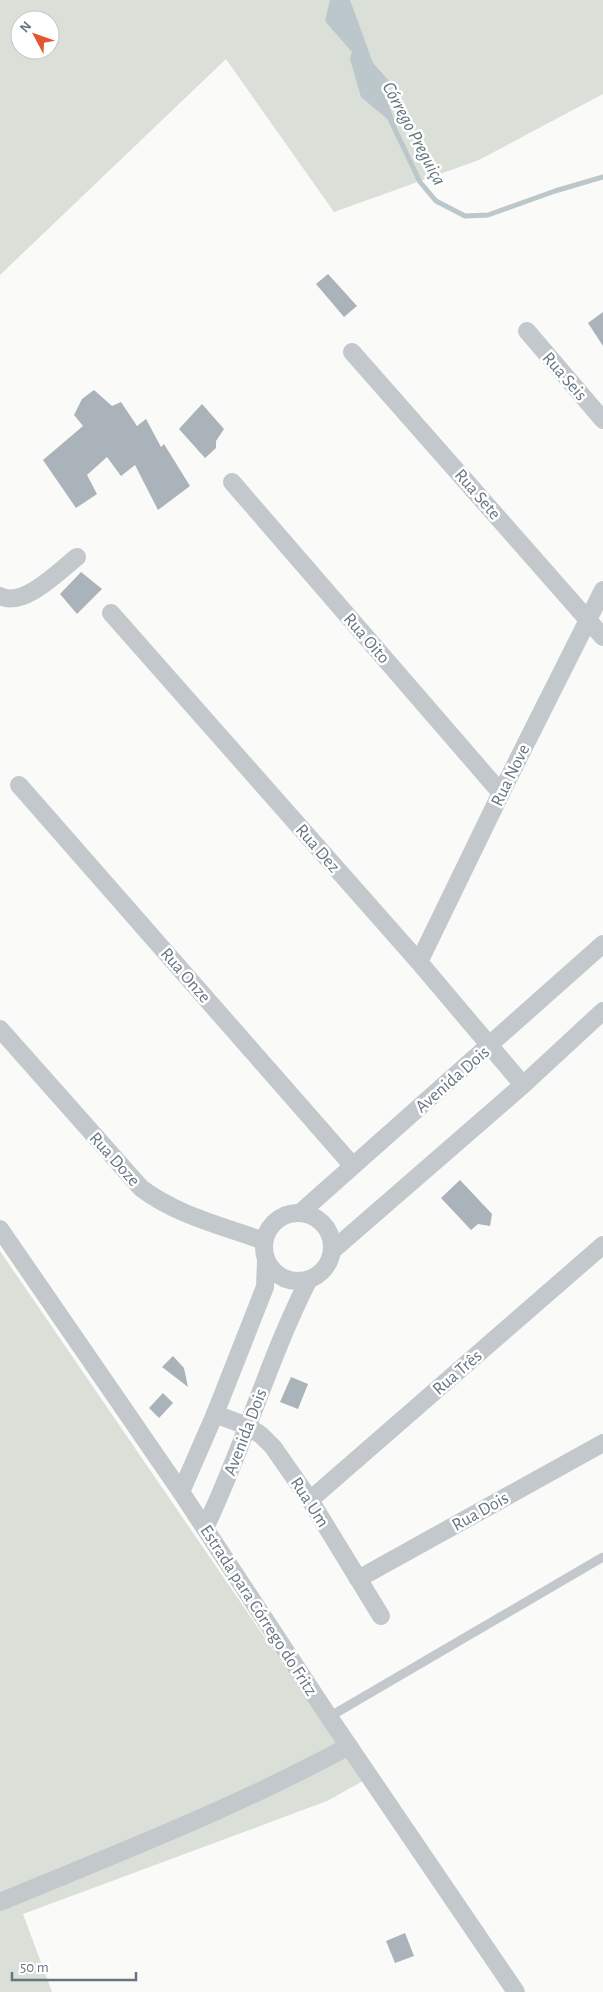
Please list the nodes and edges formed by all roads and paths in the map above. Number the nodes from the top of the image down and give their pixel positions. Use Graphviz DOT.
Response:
graph roads {
  1 [pos="527,331"];
  2 [pos="352,352"];
  3 [pos="603,420"];
  4 [pos="232,482"];
  5 [pos="77,556"];
  6 [pos="603,590"];
  7 [pos="0,596"];
  8 [pos="111,613"];
  9 [pos="588,619"];
  10 [pos="603,636"];
  11 [pos="20,785"];
  12 [pos="501,793"];
  13 [pos="603,944"];
  14 [pos="419,962"];
  15 [pos="603,1011"];
  16 [pos="0,1029"];
  17 [pos="490,1045"];
  18 [pos="523,1085"];
  19 [pos="352,1165"];
  20 [pos="300,1213"];
  21 [pos="0,1229"];
  22 [pos="264,1241"];
  23 [pos="603,1245"];
  24 [pos="333,1250"];
  25 [pos="266,1260"];
  26 [pos="308,1280"];
  27 [pos="216,1414"];
  28 [pos="246,1426"];
  29 [pos="603,1443"];
  30 [pos="181,1492"];
  31 [pos="310,1500"];
  32 [pos="205,1528"];
  33 [pos="603,1557"];
  34 [pos="358,1579"];
  35 [pos="381,1616"];
  36 [pos="329,1717"];
  37 [pos="349,1746"];
  38 [pos="0,1902"];
  39 [pos="516,1992"];
  1 -- 3 [label="street, Rua Seis"];
  2 -- 9 [label="street, Rua Sete"];
  4 -- 12 [label="street, Rua Oito"];
  5 -- 7 [label="street"];
  6 -- 9 [label="street, Rua Nove"];
  8 -- 14 [label="street, Rua Dez"];
  9 -- 10 [label="street, Rua Sete"];
  9 -- 12 [label="street, Rua Nove"];
  11 -- 19 [label="street, Rua Onze"];
  12 -- 14 [label="street, Rua Nove"];
  13 -- 17 [label="street, Avenida Dois"];
  14 -- 17 [label="street, Rua Dez"];
  15 -- 18 [label="street, Avenida Dois"];
  16 -- 22 [label="street, Rua Doze"];
  17 -- 18 [label="street, Rua Dez"];
  17 -- 19 [label="street, Avenida Dois"];
  18 -- 24 [label="street, Avenida Dois"];
  19 -- 20 [label="street, Avenida Dois"];
  20 -- 22 [label="street, Avenida Dois"];
  20 -- 24 [label="street"];
  21 -- 30 [label="street, Estrada para Córrego do Fritz"];
  22 -- 25 [label="street, Avenida Dois"];
  23 -- 31 [label="street, Rua Três"];
  24 -- 26 [label="street, Avenida Dois"];
  25 -- 26 [label="street"];
  25 -- 27 [label="street, Avenida Dois"];
  26 -- 28 [label="street, Avenida Dois"];
  27 -- 28 [label="street, Rua Um"];
  27 -- 30 [label="street, Avenida Dois"];
  28 -- 31 [label="street, Rua Um"];
  28 -- 32 [label="street, Avenida Dois"];
  29 -- 34 [label="street, Rua Dois"];
  30 -- 32 [label="street, Estrada para Córrego do Fritz"];
  31 -- 34 [label="street, Rua Um"];
  32 -- 36 [label="street, Estrada para Córrego do Fritz"];
  33 -- 36 [label="lane"];
  34 -- 35 [label="street, Rua Um"];
  36 -- 37 [label="street, Estrada para Córrego do Fritz"];
  37 -- 38 [label="street"];
  37 -- 39 [label="street, Estrada para Córrego do Fritz"];
}
